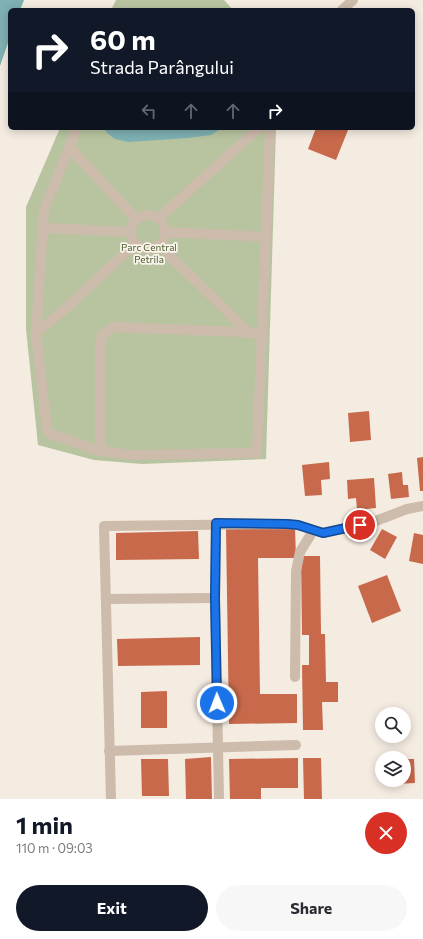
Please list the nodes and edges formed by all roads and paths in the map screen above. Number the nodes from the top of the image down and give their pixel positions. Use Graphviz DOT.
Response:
graph roads {
  1 [pos="353,0"];
  2 [pos="344,8"];
  3 [pos="76,130"];
  4 [pos="257,130"];
  5 [pos="270,130"];
  6 [pos="70,148"];
  7 [pos="159,218"];
  8 [pos="136,220"];
  9 [pos="43,228"];
  10 [pos="131,232"];
  11 [pos="165,232"];
  12 [pos="266,237"];
  13 [pos="136,243"];
  14 [pos="159,245"];
  15 [pos="36,333"];
  16 [pos="262,333"];
  17 [pos="250,334"];
  18 [pos="100,451"];
  19 [pos="423,506"];
  20 [pos="216,523"];
  21 [pos="314,531"];
  22 [pos="215,598"];
  23 [pos="106,599"];
  24 [pos="295,677"];
  25 [pos="296,745"];
  26 [pos="218,748"];
  27 [pos="109,751"];
  28 [pos="111,799"];
  29 [pos="219,799"];
  1 -- 2 [label="street"];
  3 -- 6 [label="street"];
  4 -- 7 [label="street"];
  5 -- 12 [label="street"];
  6 -- 8 [label="street"];
  6 -- 9 [label="street"];
  7 -- 8 [label="street"];
  7 -- 11 [label="street"];
  8 -- 10 [label="street"];
  9 -- 10 [label="street"];
  9 -- 15 [label="street"];
  10 -- 13 [label="street"];
  11 -- 12 [label="street"];
  11 -- 14 [label="street"];
  12 -- 16 [label="street"];
  13 -- 14 [label="street"];
  13 -- 15 [label="street"];
  14 -- 17 [label="street"];
  15 -- 18 [label="street"];
  16 -- 17 [label="street"];
  16 -- 18 [label="street"];
  17 -- 18 [label="street"];
  19 -- 21 [label="street"];
  20 -- 21 [label="street"];
  20 -- 22 [label="street"];
  20 -- 23 [label="street"];
  21 -- 24 [label="street"];
  22 -- 23 [label="street"];
  22 -- 26 [label="street"];
  23 -- 27 [label="street"];
  25 -- 26 [label="street"];
  26 -- 27 [label="street"];
  26 -- 29 [label="street"];
  27 -- 28 [label="street"];
}
